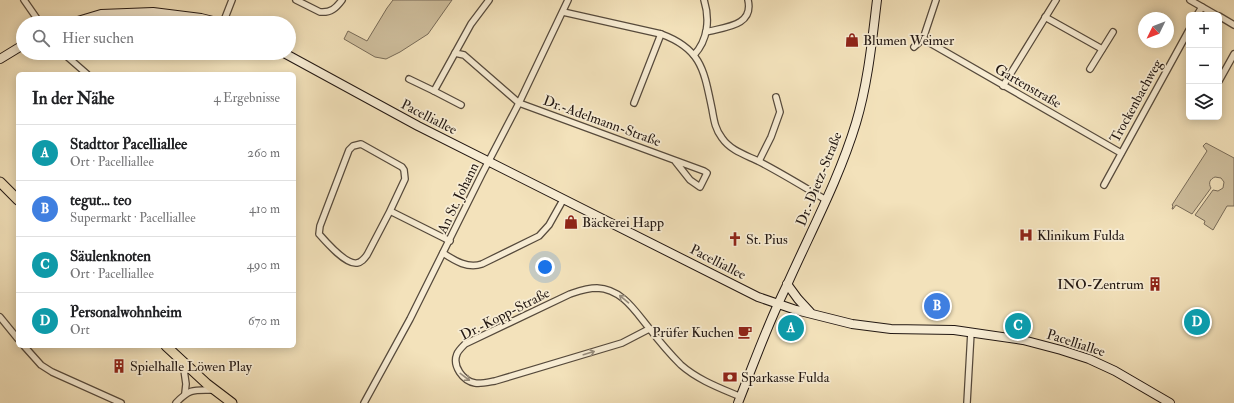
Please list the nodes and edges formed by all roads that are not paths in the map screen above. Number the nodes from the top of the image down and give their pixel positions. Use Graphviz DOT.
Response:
graph roads {
  1 [pos="24,0"];
  2 [pos="232,0"];
  3 [pos="296,0"];
  4 [pos="342,0"];
  5 [pos="489,0"];
  6 [pos="568,0"];
  7 [pos="704,0"];
  8 [pos="748,0"];
  9 [pos="877,0"];
  10 [pos="936,0"];
  11 [pos="1056,0"];
  12 [pos="1190,0"];
  13 [pos="1202,7"];
  14 [pos="563,12"];
  15 [pos="1199,12"];
  16 [pos="1211,12"];
  17 [pos="35,16"];
  18 [pos="94,16"];
  19 [pos="185,16"];
  20 [pos="225,16"];
  21 [pos="1045,17"];
  22 [pos="1222,18"];
  23 [pos="1234,25"];
  24 [pos="706,32"];
  25 [pos="1112,32"];
  26 [pos="661,34"];
  27 [pos="1186,35"];
  28 [pos="923,39"];
  29 [pos="914,47"];
  30 [pos="16,49"];
  31 [pos="1102,49"];
  32 [pos="455,53"];
  33 [pos="1234,54"];
  34 [pos="694,55"];
  35 [pos="0,59"];
  36 [pos="71,60"];
  37 [pos="296,60"];
  38 [pos="1090,69"];
  39 [pos="85,72"];
  40 [pos="1222,76"];
  41 [pos="409,79"];
  42 [pos="1003,86"];
  43 [pos="434,91"];
  44 [pos="776,97"];
  45 [pos="519,103"];
  46 [pos="634,103"];
  47 [pos="461,105"];
  48 [pos="1121,153"];
  49 [pos="676,161"];
  50 [pos="488,162"];
  51 [pos="759,162"];
  52 [pos="0,182"];
  53 [pos="1104,185"];
  54 [pos="16,198"];
  55 [pos="563,200"];
  56 [pos="826,200"];
  57 [pos="390,211"];
  58 [pos="450,241"];
  59 [pos="443,253"];
  60 [pos="787,284"];
  61 [pos="778,304"];
  62 [pos="812,313"];
  63 [pos="0,318"];
  64 [pos="649,329"];
  65 [pos="971,332"];
  66 [pos="16,337"];
  67 [pos="26,348"];
  68 [pos="168,348"];
  69 [pos="183,363"];
  70 [pos="214,390"];
  71 [pos="185,393"];
  72 [pos="740,400"];
  73 [pos="121,403"];
  74 [pos="176,403"];
  75 [pos="232,403"];
  76 [pos="364,403"];
  77 [pos="968,403"];
  78 [pos="1170,403"];
  1 -- 17 [label="street"];
  2 -- 20 [label="street"];
  3 -- 4 [label="street"];
  5 -- 32 [label="street"];
  6 -- 14 [label="street, An St. Johann"];
  7 -- 24 [label="street"];
  8 -- 24 [label="street"];
  9 -- 56 [label="main road, Dr.-Dietz-Straße"];
  10 -- 28 [label="street"];
  11 -- 21 [label="street"];
  12 -- 13 [label="street"];
  13 -- 15 [label="street"];
  13 -- 16 [label="street"];
  14 -- 26 [label="street"];
  14 -- 45 [label="street, An St. Johann"];
  18 -- 19 [label="main road"];
  21 -- 31 [label="street"];
  21 -- 42 [label="street"];
  22 -- 23 [label="street"];
  24 -- 34 [label="street"];
  25 -- 31 [label="street"];
  26 -- 34 [label="street"];
  26 -- 46 [label="street"];
  27 -- 48 [label="street, Trockenbachweg"];
  28 -- 29 [label="street"];
  28 -- 42 [label="street, Gartenstraße"];
  30 -- 35 [label="main road"];
  31 -- 38 [label="street"];
  32 -- 43 [label="street"];
  32 -- 45 [label="street"];
  33 -- 40 [label="street"];
  34 -- 51 [label="street"];
  36 -- 39 [label="street"];
  37 -- 50 [label="main road, Pacelliallee"];
  41 -- 43 [label="street"];
  42 -- 48 [label="street, Gartenstraße"];
  43 -- 47 [label="street"];
  44 -- 51 [label="street"];
  45 -- 49 [label="street, Dr.-Adelmann-Straße"];
  45 -- 50 [label="street, An St. Johann"];
  48 -- 53 [label="street, Trockenbachweg"];
  49 -- 49 [label="street, Dr.-Adelmann-Straße"];
  50 -- 55 [label="main road, Pacelliallee"];
  50 -- 58 [label="street, An St. Johann"];
  51 -- 56 [label="street"];
  52 -- 54 [label="main road"];
  55 -- 59 [label="street"];
  55 -- 61 [label="main road, Pacelliallee"];
  56 -- 60 [label="main road, Dr.-Dietz-Straße"];
  57 -- 57 [label="street"];
  57 -- 58 [label="street"];
  58 -- 59 [label="street, An St. Johann"];
  59 -- 76 [label="street, An St. Johann"];
  60 -- 61 [label="main road, Dr.-Dietz-Straße"];
  60 -- 62 [label="main road"];
  61 -- 62 [label="main road, Pacelliallee"];
  61 -- 72 [label="main road, Dr.-Dietz-Straße"];
  62 -- 65 [label="main road, Pacelliallee"];
  63 -- 66 [label="street"];
  64 -- 64 [label="street, Dr.-Kopp-Straße, one-way"];
  64 -- 72 [label="street, Dr.-Kopp-Straße"];
  65 -- 77 [label="street"];
  65 -- 78 [label="main road, Pacelliallee"];
  67 -- 73 [label="street"];
  68 -- 69 [label="main road"];
  69 -- 70 [label="main road"];
  69 -- 71 [label="street"];
  70 -- 71 [label="street"];
  70 -- 75 [label="main road"];
  71 -- 74 [label="street"];
}
